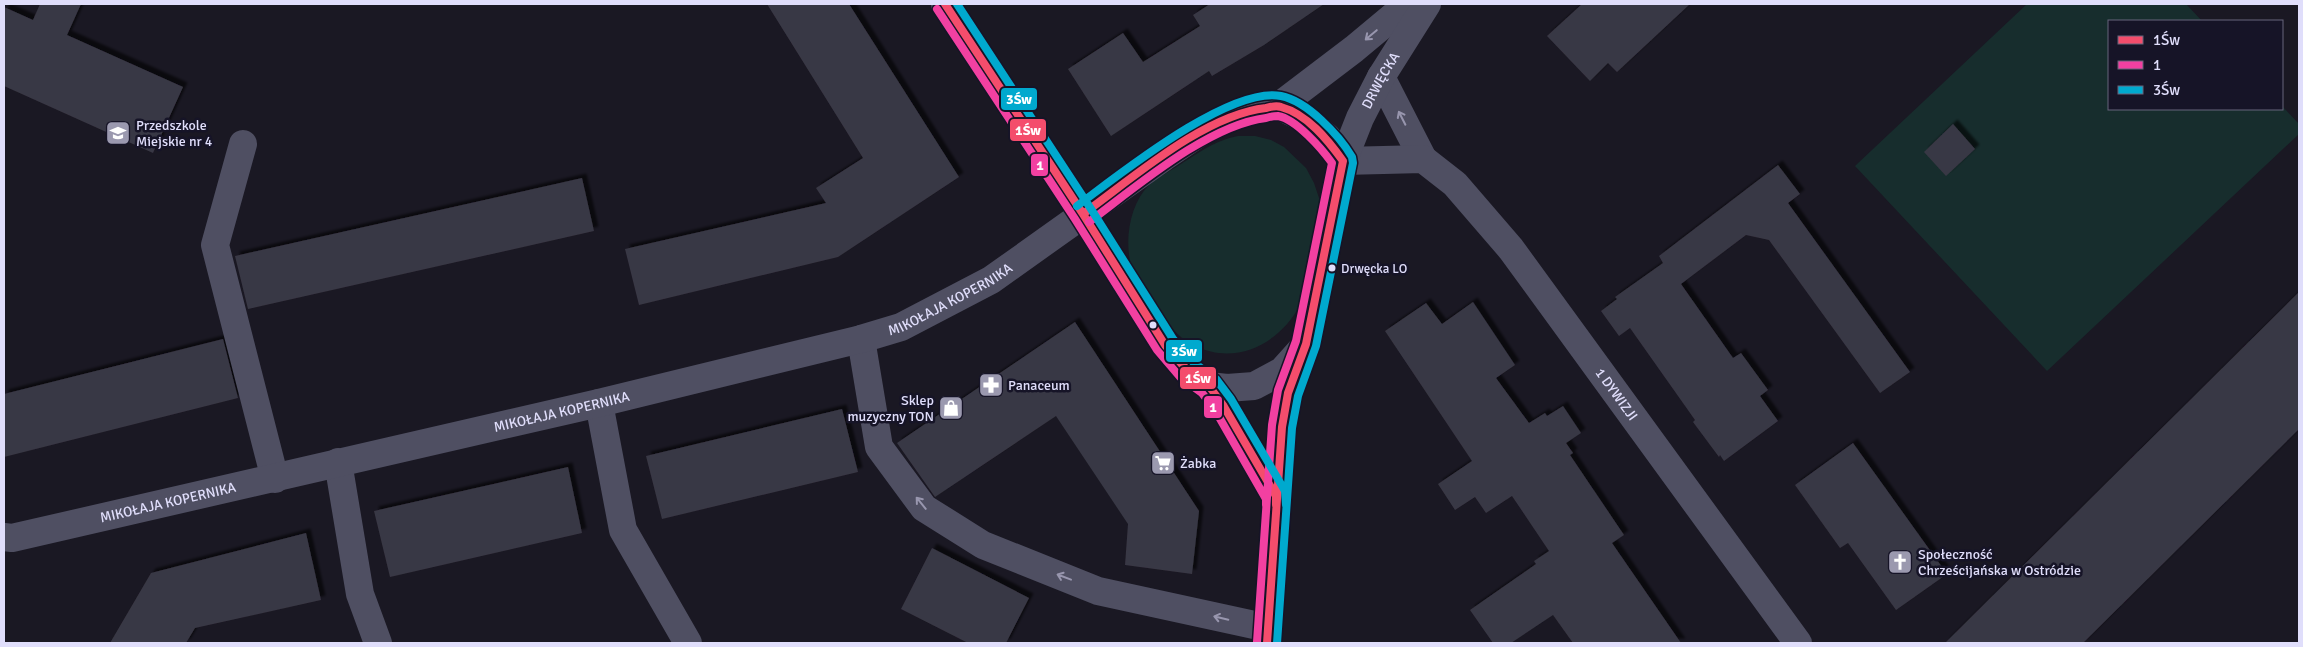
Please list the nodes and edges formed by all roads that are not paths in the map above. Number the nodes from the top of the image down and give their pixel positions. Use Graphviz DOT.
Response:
graph roads {
  1 [pos="945,4"];
  2 [pos="1408,4"];
  3 [pos="1427,4"];
  4 [pos="1381,77"];
  5 [pos="1280,106"];
  6 [pos="243,144"];
  7 [pos="1423,159"];
  8 [pos="1343,161"];
  9 [pos="1083,214"];
  10 [pos="861,339"];
  11 [pos="1306,344"];
  12 [pos="1209,386"];
  13 [pos="600,404"];
  14 [pos="338,462"];
  15 [pos="275,479"];
  16 [pos="1276,496"];
  17 [pos="7,542"];
  18 [pos="1268,636"];
  19 [pos="378,643"];
  20 [pos="688,643"];
  21 [pos="1798,643"];
  1 -- 9 [label="street"];
  2 -- 5 [label="street, one-way"];
  3 -- 4 [label="street, DRWĘCKA"];
  7 -- 4 [label="street, 1 DYWIZJI, one-way"];
  4 -- 8 [label="street, DRWĘCKA"];
  5 -- 8 [label="street"];
  5 -- 9 [label="street, MIKOŁAJA KOPERNIKA"];
  6 -- 15 [label="street"];
  7 -- 8 [label="street"];
  7 -- 21 [label="street, 1 DYWIZJI"];
  8 -- 11 [label="street, DRWĘCKA"];
  9 -- 10 [label="street, MIKOŁAJA KOPERNIKA"];
  9 -- 12 [label="street"];
  10 -- 13 [label="street, MIKOŁAJA KOPERNIKA"];
  18 -- 10 [label="street, one-way"];
  11 -- 12 [label="street"];
  11 -- 16 [label="street"];
  12 -- 16 [label="street"];
  13 -- 14 [label="street, MIKOŁAJA KOPERNIKA"];
  13 -- 20 [label="street"];
  14 -- 15 [label="street, MIKOŁAJA KOPERNIKA"];
  14 -- 19 [label="street"];
  15 -- 17 [label="street, MIKOŁAJA KOPERNIKA"];
  16 -- 18 [label="street"];
}
